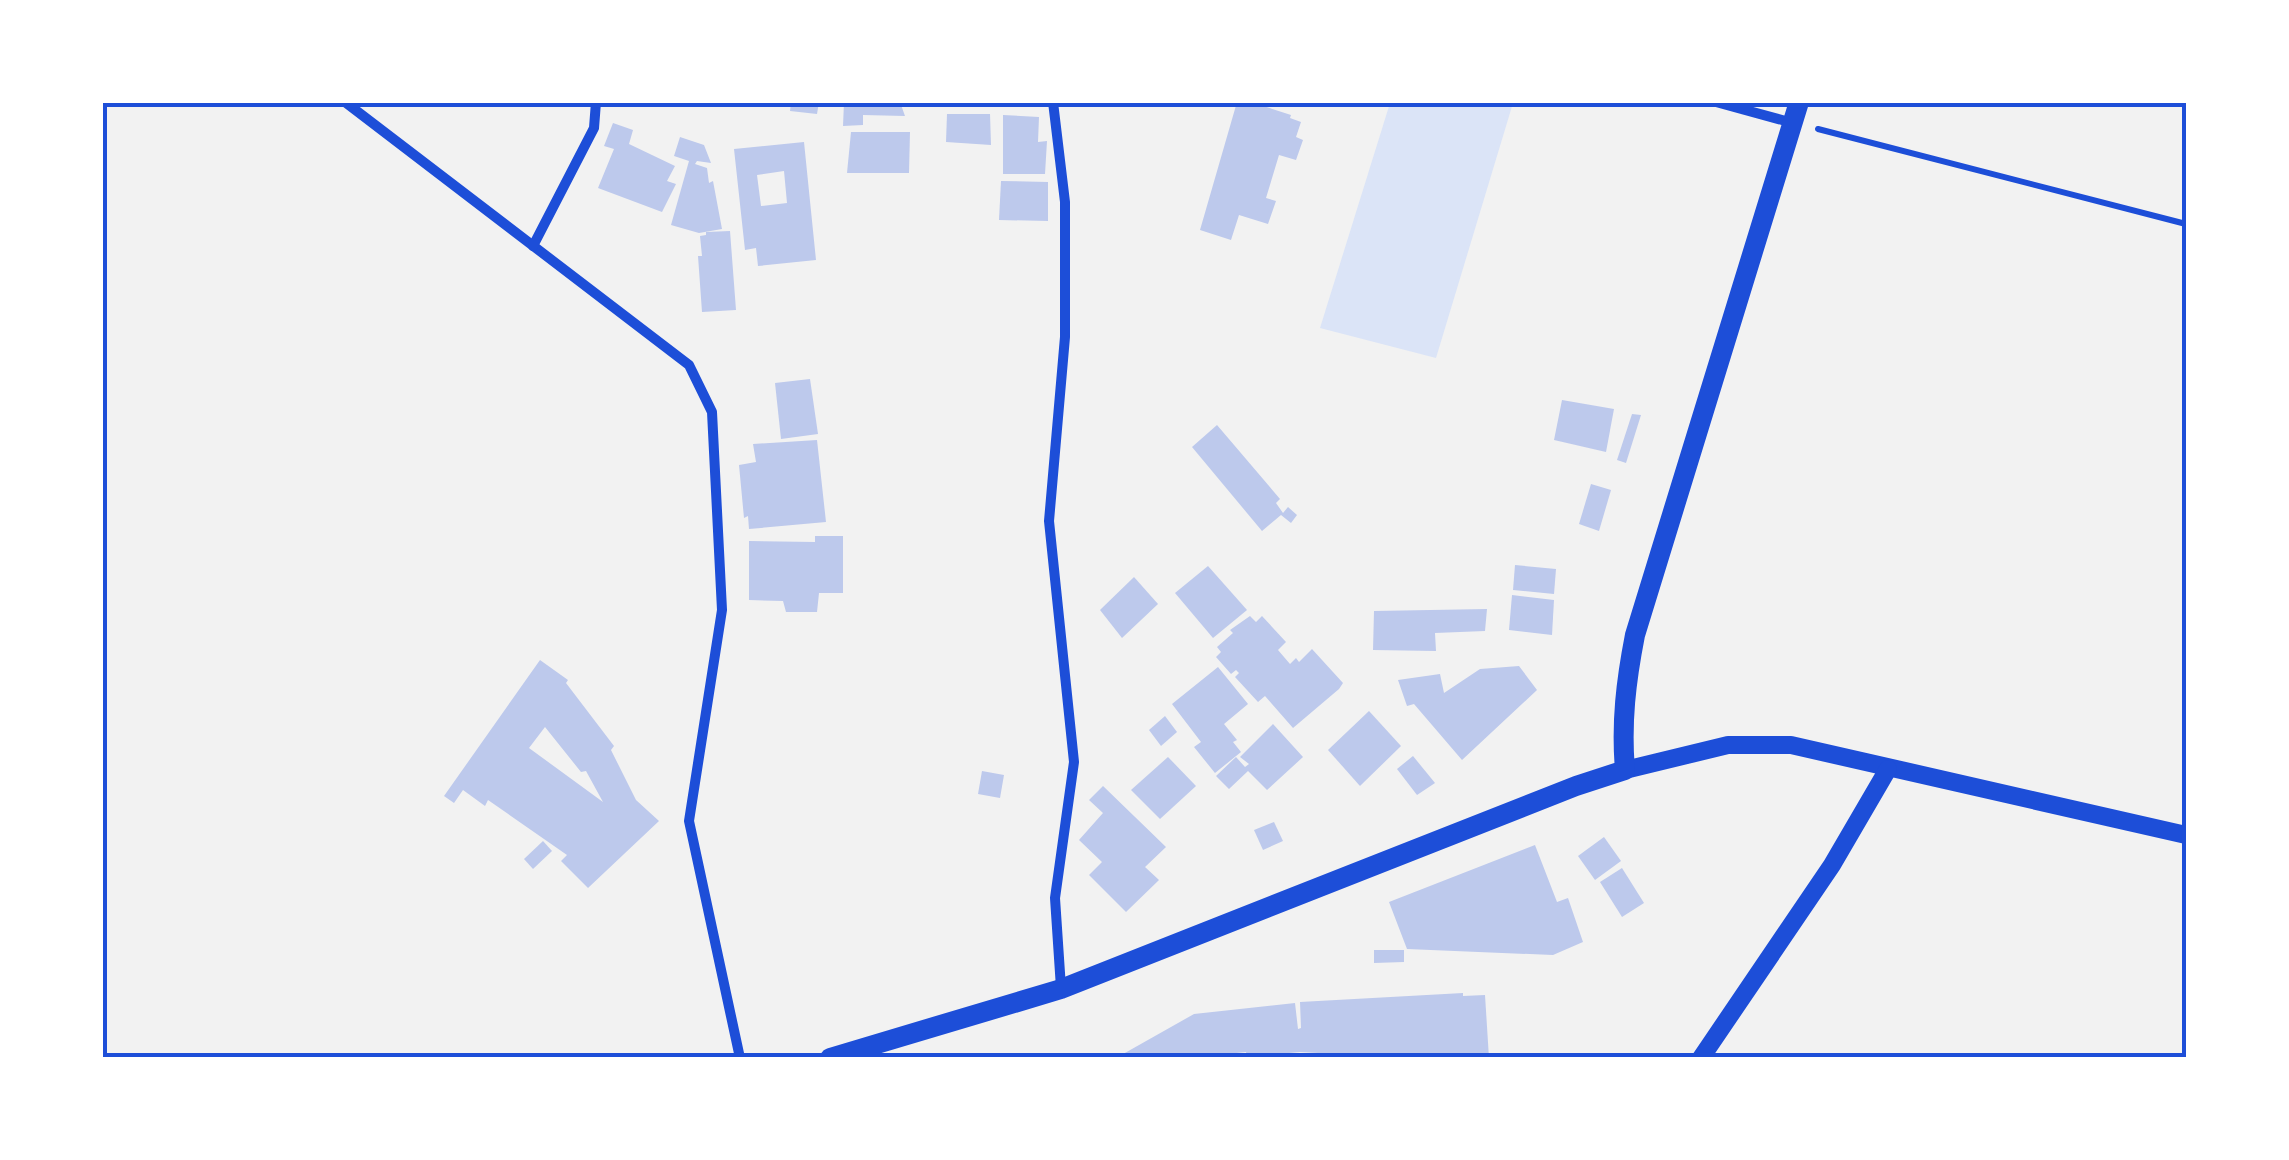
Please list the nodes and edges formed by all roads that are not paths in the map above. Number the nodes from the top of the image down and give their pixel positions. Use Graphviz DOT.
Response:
graph roads {
  1 [pos="345,102"];
  2 [pos="596,102"];
  3 [pos="1052,102"];
  4 [pos="1716,102"];
  5 [pos="1796,113"];
  6 [pos="534,246"];
  7 [pos="1888,769"];
  8 [pos="1625,770"];
  9 [pos="2186,835"];
  10 [pos="1061,989"];
  11 [pos="740,1058"];
  12 [pos="830,1058"];
  13 [pos="1700,1058"];
  1 -- 6 [label="street"];
  2 -- 6 [label="street"];
  3 -- 10 [label="street"];
  4 -- 5 [label="street"];
  5 -- 8 [label="main road"];
  6 -- 11 [label="street"];
  7 -- 8 [label="street"];
  7 -- 9 [label="street"];
  7 -- 13 [label="street"];
  8 -- 10 [label="main road"];
  10 -- 12 [label="main road"];
}
